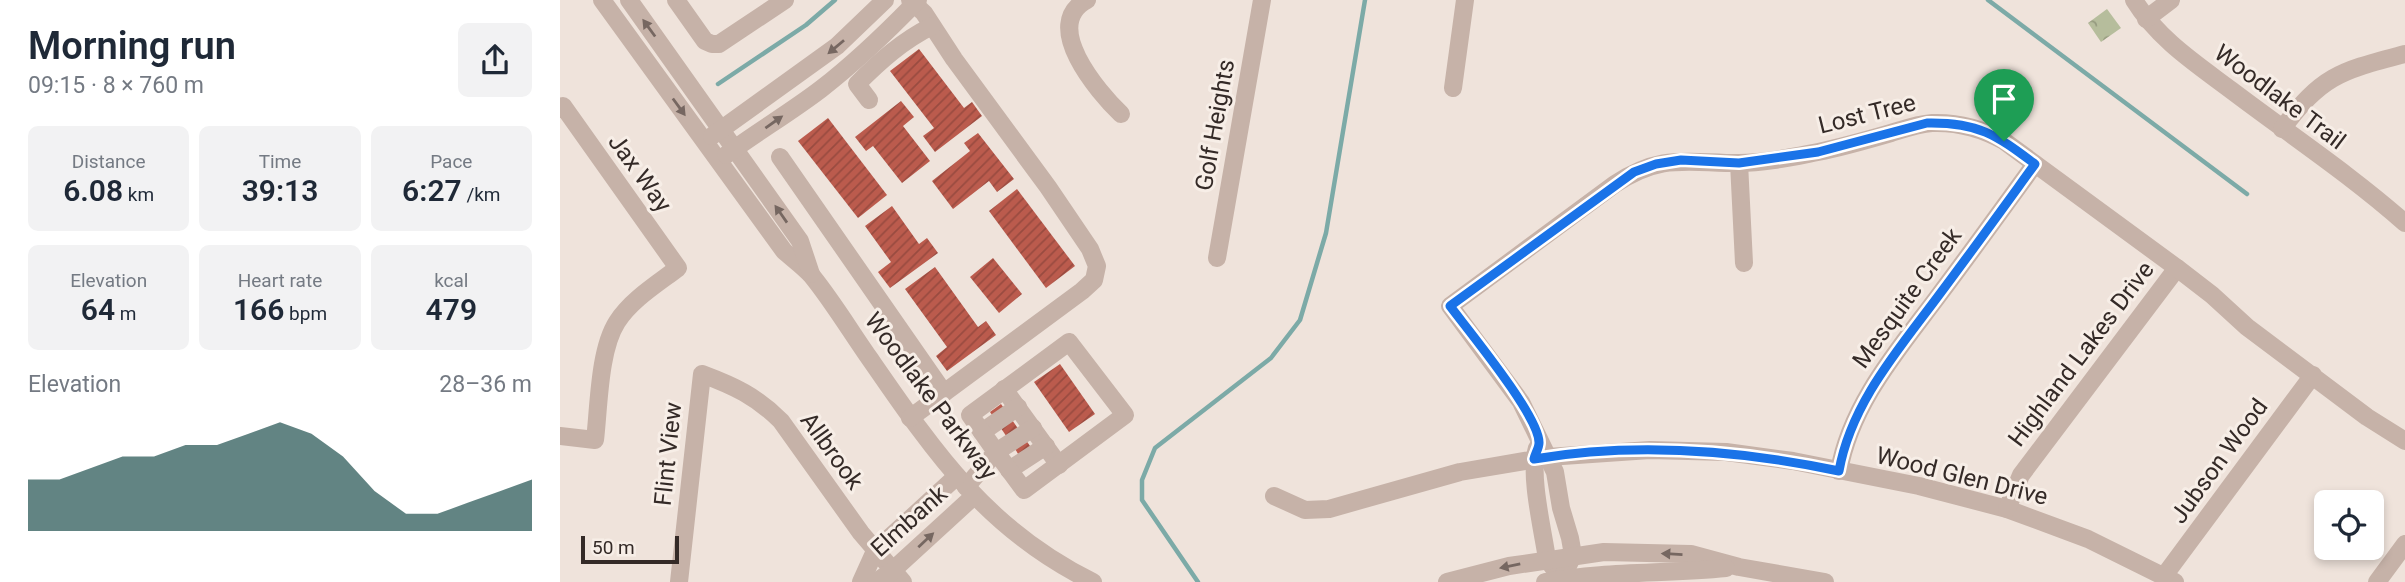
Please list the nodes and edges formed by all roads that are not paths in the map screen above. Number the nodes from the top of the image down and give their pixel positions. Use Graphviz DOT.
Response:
graph roads {
  1 [pos="602,0"];
  2 [pos="629,0"];
  3 [pos="676,0"];
  4 [pos="785,0"];
  5 [pos="886,0"];
  6 [pos="1087,0"];
  7 [pos="1262,0"];
  8 [pos="1465,0"];
  9 [pos="2134,0"];
  10 [pos="2171,0"];
  11 [pos="914,1"];
  12 [pos="2146,19"];
  13 [pos="932,26"];
  14 [pos="2405,54"];
  15 [pos="1453,88"];
  16 [pos="869,100"];
  17 [pos="562,107"];
  18 [pos="1121,114"];
  19 [pos="722,129"];
  20 [pos="2282,129"];
  21 [pos="704,142"];
  22 [pos="735,148"];
  23 [pos="780,157"];
  24 [pos="718,161"];
  25 [pos="1739,163"];
  26 [pos="2035,164"];
  27 [pos="2405,223"];
  28 [pos="1217,258"];
  29 [pos="1744,263"];
  30 [pos="2178,268"];
  31 [pos="811,274"];
  32 [pos="702,374"];
  33 [pos="2313,375"];
  34 [pos="1004,389"];
  35 [pos="944,393"];
  36 [pos="1017,407"];
  37 [pos="911,418"];
  38 [pos="1032,428"];
  39 [pos="982,432"];
  40 [pos="560,436"];
  41 [pos="2405,441"];
  42 [pos="1046,446"];
  43 [pos="996,453"];
  44 [pos="1540,453"];
  45 [pos="1059,464"];
  46 [pos="1009,470"];
  47 [pos="1839,471"];
  48 [pos="965,486"];
  49 [pos="1274,496"];
  50 [pos="1561,508"];
  51 [pos="2007,509"];
  52 [pos="1541,512"];
  53 [pos="2405,544"];
  54 [pos="875,551"];
  55 [pos="1573,555"];
  56 [pos="1547,559"];
  57 [pos="1739,567"];
  58 [pos="898,577"];
  59 [pos="2169,579"];
  60 [pos="1556,581"];
  61 [pos="679,582"];
  62 [pos="861,582"];
  63 [pos="876,582"];
  64 [pos="1093,582"];
  65 [pos="1447,582"];
  66 [pos="1825,582"];
  67 [pos="2377,582"];
  1 -- 21 [label="street, Woodlake Parkway, one-way"];
  19 -- 2 [label="street, Woodlake Parkway, one-way"];
  3 -- 4 [label="street"];
  5 -- 19 [label="street, one-way"];
  6 -- 18 [label="street"];
  7 -- 28 [label="street, Golf Heights"];
  8 -- 15 [label="street"];
  9 -- 12 [label="street, Woodlake Trail"];
  10 -- 12 [label="street"];
  11 -- 13 [label="street"];
  22 -- 11 [label="street, one-way"];
  12 -- 20 [label="street, Woodlake Trail"];
  13 -- 16 [label="street"];
  13 -- 35 [label="street"];
  14 -- 20 [label="street"];
  17 -- 40 [label="street, Jax Way"];
  19 -- 21 [label="street"];
  19 -- 22 [label="street, Woodlake Parkway"];
  20 -- 27 [label="street, Woodlake Trail"];
  21 -- 24 [label="street, Woodlake Parkway"];
  22 -- 24 [label="street"];
  31 -- 22 [label="street, Woodlake Parkway, one-way"];
  23 -- 35 [label="street"];
  24 -- 31 [label="street, Woodlake Parkway"];
  25 -- 26 [label="street, Lost Tree"];
  25 -- 29 [label="street"];
  25 -- 44 [label="street, Lost Tree"];
  26 -- 30 [label="street, Lost Tree"];
  26 -- 47 [label="street, Mesquite Creek"];
  30 -- 33 [label="street, Lost Tree"];
  30 -- 51 [label="street, Highland Lakes Drive"];
  31 -- 37 [label="street, Woodlake Parkway"];
  32 -- 54 [label="street, Allbrook"];
  32 -- 61 [label="street, Flint View"];
  33 -- 41 [label="street, Lost Tree"];
  33 -- 59 [label="street, Jubson Wood"];
  34 -- 36 [label="street"];
  34 -- 39 [label="street"];
  34 -- 45 [label="street"];
  35 -- 37 [label="street"];
  36 -- 38 [label="street"];
  36 -- 39 [label="street"];
  37 -- 48 [label="street, Woodlake Parkway"];
  38 -- 42 [label="street"];
  38 -- 43 [label="street"];
  39 -- 43 [label="street"];
  42 -- 45 [label="street"];
  42 -- 46 [label="street"];
  43 -- 46 [label="street"];
  43 -- 48 [label="street"];
  44 -- 47 [label="street, Wood Glen Drive"];
  44 -- 49 [label="street, Wood Glen Drive"];
  44 -- 50 [label="street"];
  44 -- 52 [label="street"];
  45 -- 46 [label="street"];
  47 -- 51 [label="street, Wood Glen Drive"];
  48 -- 54 [label="street, Elmbank"];
  58 -- 48 [label="street, Elmbank, one-way"];
  48 -- 64 [label="street, Woodlake Parkway"];
  50 -- 52 [label="street"];
  50 -- 55 [label="street"];
  51 -- 59 [label="street, Wood Glen Drive"];
  52 -- 56 [label="street"];
  53 -- 67 [label="street"];
  54 -- 58 [label="street, Allbrook"];
  54 -- 62 [label="street, Elmbank"];
  55 -- 56 [label="street"];
  57 -- 55 [label="street, one-way"];
  55 -- 60 [label="street"];
  56 -- 60 [label="street"];
  56 -- 65 [label="street, one-way"];
  57 -- 60 [label="street"];
  57 -- 66 [label="street"];
  58 -- 63 [label="street, Elmbank"];
}
